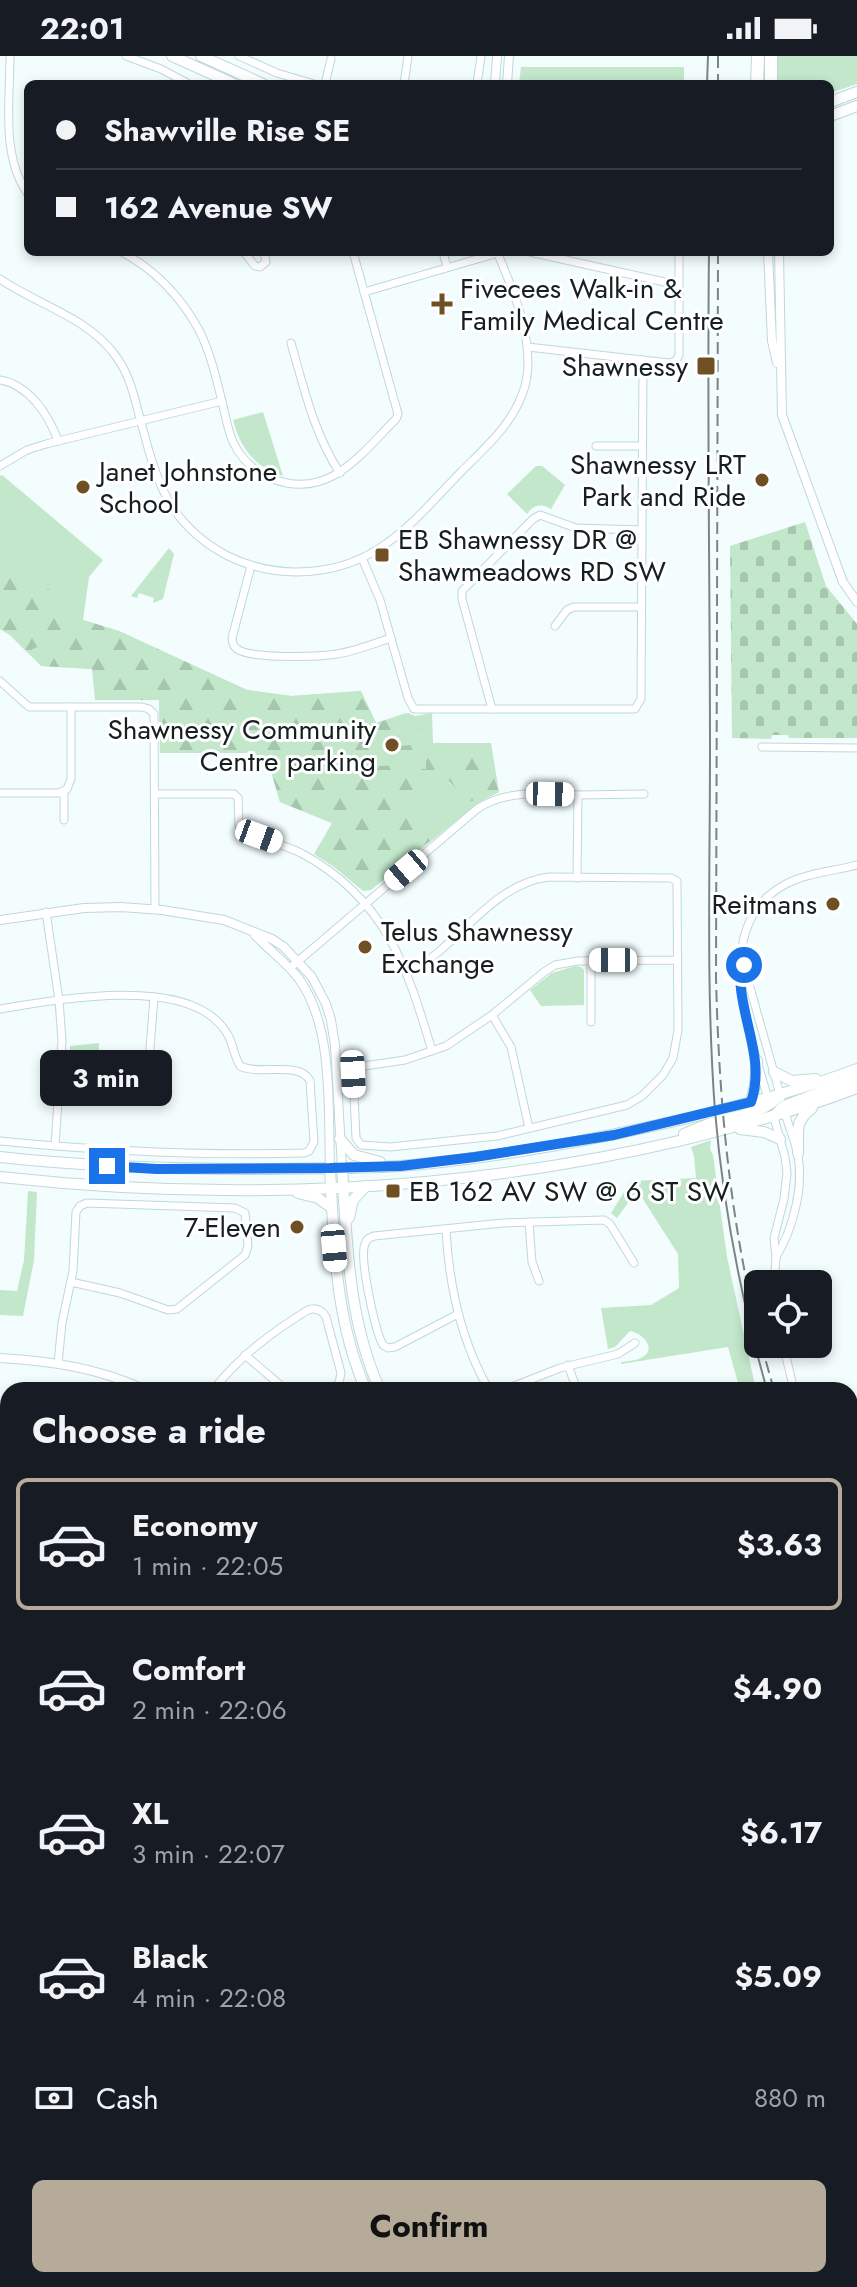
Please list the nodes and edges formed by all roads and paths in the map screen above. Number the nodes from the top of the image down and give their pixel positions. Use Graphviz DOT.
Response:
graph roads {
  1 [pos="10,56"];
  2 [pos="126,56"];
  3 [pos="172,56"];
  4 [pos="201,56"];
  5 [pos="408,56"];
  6 [pos="481,56"];
  7 [pos="497,56"];
  8 [pos="509,56"];
  9 [pos="758,56"];
  10 [pos="771,56"];
  11 [pos="244,57"];
  12 [pos="331,59"];
  13 [pos="182,80"];
  14 [pos="225,80"];
  15 [pos="254,80"];
  16 [pos="301,80"];
  17 [pos="326,80"];
  18 [pos="405,80"];
  19 [pos="478,80"];
  20 [pos="495,80"];
  21 [pos="507,80"];
  22 [pos="758,80"];
  23 [pos="771,80"];
  24 [pos="857,92"];
  25 [pos="834,101"];
  26 [pos="857,106"];
  27 [pos="834,115"];
  28 [pos="0,124"];
  29 [pos="10,124"];
  30 [pos="24,188"];
  31 [pos="130,256"];
  32 [pos="140,256"];
  33 [pos="247,256"];
  34 [pos="265,256"];
  35 [pos="354,256"];
  36 [pos="444,256"];
  37 [pos="484,256"];
  38 [pos="498,256"];
  39 [pos="548,256"];
  40 [pos="679,256"];
  41 [pos="768,256"];
  42 [pos="779,256"];
  43 [pos="137,260"];
  44 [pos="447,267"];
  45 [pos="0,279"];
  46 [pos="678,285"];
  47 [pos="364,292"];
  48 [pos="291,343"];
  49 [pos="528,347"];
  50 [pos="643,360"];
  51 [pos="0,380"];
  52 [pos="780,380"];
  53 [pos="222,401"];
  54 [pos="141,421"];
  55 [pos="58,441"];
  56 [pos="596,446"];
  57 [pos="642,446"];
  58 [pos="0,466"];
  59 [pos="340,473"];
  60 [pos="642,530"];
  61 [pos="362,558"];
  62 [pos="251,566"];
  63 [pos="857,602"];
  64 [pos="641,607"];
  65 [pos="555,626"];
  66 [pos="391,638"];
  67 [pos="0,681"];
  68 [pos="71,707"];
  69 [pos="492,709"];
  70 [pos="762,747"];
  71 [pos="857,748"];
  72 [pos="64,791"];
  73 [pos="0,793"];
  74 [pos="155,794"];
  75 [pos="644,794"];
  76 [pos="578,795"];
  77 [pos="64,820"];
  78 [pos="857,865"];
  79 [pos="577,878"];
  80 [pos="365,904"];
  81 [pos="155,909"];
  82 [pos="46,912"];
  83 [pos="0,920"];
  84 [pos="252,932"];
  85 [pos="742,957"];
  86 [pos="591,960"];
  87 [pos="678,960"];
  88 [pos="299,961"];
  89 [pos="290,968"];
  90 [pos="408,973"];
  91 [pos="154,997"];
  92 [pos="59,1000"];
  93 [pos="0,1009"];
  94 [pos="492,1015"];
  95 [pos="591,1022"];
  96 [pos="432,1051"];
  97 [pos="149,1061"];
  98 [pos="757,1061"];
  99 [pos="857,1069"];
  100 [pos="774,1072"];
  101 [pos="857,1078"];
  102 [pos="830,1079"];
  103 [pos="857,1088"];
  104 [pos="780,1095"];
  105 [pos="769,1101"];
  106 [pos="751,1102"];
  107 [pos="816,1104"];
  108 [pos="781,1113"];
  109 [pos="529,1128"];
  110 [pos="729,1129"];
  111 [pos="340,1139"];
  112 [pos="780,1139"];
  113 [pos="0,1141"];
  114 [pos="55,1146"];
  115 [pos="649,1148"];
  116 [pos="798,1153"];
  117 [pos="0,1157"];
  118 [pos="401,1166"];
  119 [pos="330,1168"];
  120 [pos="342,1168"];
  121 [pos="0,1177"];
  122 [pos="366,1186"];
  123 [pos="331,1188"];
  124 [pos="344,1188"];
  125 [pos="277,1190"];
  126 [pos="332,1208"];
  127 [pos="529,1222"];
  128 [pos="346,1227"];
  129 [pos="446,1230"];
  130 [pos="776,1257"];
  131 [pos="634,1263"];
  132 [pos="775,1270"];
  133 [pos="539,1281"];
  134 [pos="71,1282"];
  135 [pos="458,1314"];
  136 [pos="635,1343"];
  137 [pos="245,1355"];
  138 [pos="0,1358"];
  139 [pos="786,1358"];
  140 [pos="58,1363"];
  141 [pos="568,1365"];
  142 [pos="126,1382"];
  143 [pos="220,1382"];
  144 [pos="277,1382"];
  145 [pos="339,1382"];
  146 [pos="363,1382"];
  147 [pos="377,1382"];
  148 [pos="485,1382"];
  149 [pos="522,1382"];
  150 [pos="574,1382"];
  151 [pos="792,1382"];
  1 -- 29 [label="street"];
  2 -- 13 [label="street"];
  3 -- 14 [label="main road"];
  4 -- 15 [label="main road"];
  5 -- 18 [label="street"];
  6 -- 19 [label="street"];
  7 -- 20 [label="street"];
  8 -- 21 [label="street"];
  9 -- 22 [label="highway"];
  10 -- 23 [label="highway"];
  11 -- 16 [label="street"];
  12 -- 17 [label="street"];
  24 -- 25 [label="main road"];
  26 -- 27 [label="main road"];
  28 -- 29 [label="street"];
  29 -- 30 [label="street"];
  31 -- 43 [label="street"];
  32 -- 43 [label="street"];
  33 -- 34 [label="street"];
  35 -- 47 [label="street"];
  36 -- 44 [label="street"];
  37 -- 44 [label="street"];
  38 -- 49 [label="street"];
  39 -- 46 [label="street"];
  40 -- 46 [label="street"];
  41 -- 52 [label="street"];
  42 -- 52 [label="street"];
  43 -- 53 [label="street"];
  44 -- 47 [label="street"];
  45 -- 54 [label="street"];
  46 -- 50 [label="street"];
  47 -- 59 [label="street"];
  48 -- 59 [label="street"];
  49 -- 50 [label="street"];
  49 -- 61 [label="street"];
  50 -- 57 [label="street"];
  51 -- 55 [label="street"];
  52 -- 63 [label="street"];
  53 -- 54 [label="street"];
  53 -- 59 [label="street"];
  54 -- 55 [label="street"];
  54 -- 62 [label="street"];
  55 -- 58 [label="street"];
  56 -- 57 [label="street"];
  57 -- 60 [label="street"];
  60 -- 64 [label="street"];
  60 -- 69 [label="street"];
  61 -- 62 [label="street"];
  61 -- 66 [label="street"];
  62 -- 66 [label="street"];
  64 -- 65 [label="street"];
  64 -- 69 [label="street"];
  66 -- 69 [label="street"];
  67 -- 68 [label="street"];
  68 -- 72 [label="street"];
  68 -- 74 [label="street"];
  70 -- 71 [label="street"];
  72 -- 73 [label="street"];
  72 -- 77 [label="street"];
  74 -- 80 [label="street"];
  74 -- 81 [label="street"];
  75 -- 76 [label="street"];
  76 -- 79 [label="street"];
  76 -- 80 [label="street"];
  78 -- 85 [label="street"];
  79 -- 87 [label="street"];
  79 -- 90 [label="street"];
  80 -- 88 [label="street"];
  80 -- 90 [label="street"];
  81 -- 82 [label="street"];
  81 -- 84 [label="street"];
  82 -- 83 [label="street"];
  82 -- 92 [label="street"];
  84 -- 88 [label="street"];
  84 -- 89 [label="street"];
  85 -- 98 [label="street"];
  85 -- 100 [label="street"];
  86 -- 87 [label="street"];
  86 -- 94 [label="street"];
  86 -- 95 [label="street"];
  87 -- 109 [label="street"];
  88 -- 89 [label="street"];
  88 -- 111 [label="street"];
  89 -- 119 [label="street"];
  90 -- 96 [label="street"];
  91 -- 92 [label="street"];
  91 -- 97 [label="street"];
  91 -- 114 [label="street"];
  92 -- 93 [label="street"];
  92 -- 114 [label="street"];
  94 -- 96 [label="street"];
  94 -- 109 [label="street"];
  96 -- 109 [label="street"];
  98 -- 105 [label="street"];
  98 -- 106 [label="main road"];
  99 -- 102 [label="main road"];
  100 -- 102 [label="main road"];
  100 -- 104 [label="street"];
  101 -- 108 [label="main road"];
  102 -- 104 [label="main road"];
  103 -- 107 [label="main road"];
  104 -- 105 [label="main road"];
  104 -- 108 [label="street"];
  105 -- 106 [label="main road"];
  105 -- 108 [label="street"];
  105 -- 115 [label="main road"];
  106 -- 118 [label="main road"];
  107 -- 108 [label="main road"];
  107 -- 116 [label="main road"];
  108 -- 110 [label="main road"];
  108 -- 112 [label="street"];
  108 -- 116 [label="street"];
  110 -- 112 [label="main road"];
  110 -- 115 [label="main road"];
  111 -- 118 [label="main road"];
  111 -- 120 [label="street"];
  112 -- 130 [label="street"];
  113 -- 114 [label="street"];
  115 -- 122 [label="main road"];
  116 -- 130 [label="street"];
  117 -- 119 [label="main road"];
  118 -- 120 [label="main road"];
  119 -- 120 [label="main road"];
  119 -- 123 [label="main road"];
  120 -- 124 [label="main road"];
  121 -- 125 [label="main road"];
  122 -- 124 [label="main road"];
  122 -- 128 [label="main road"];
  123 -- 124 [label="main road"];
  123 -- 125 [label="main road"];
  123 -- 126 [label="main road"];
  124 -- 128 [label="main road"];
  125 -- 126 [label="main road"];
  126 -- 146 [label="main road"];
  127 -- 129 [label="street"];
  127 -- 131 [label="street"];
  127 -- 133 [label="street"];
  128 -- 147 [label="main road"];
  129 -- 135 [label="street"];
  129 -- 135 [label="street"];
  130 -- 132 [label="street"];
  134 -- 134 [label="street"];
  134 -- 140 [label="street"];
  135 -- 148 [label="street"];
  136 -- 141 [label="street"];
  137 -- 143 [label="street"];
  137 -- 144 [label="street"];
  137 -- 145 [label="street"];
  138 -- 140 [label="street"];
  139 -- 151 [label="street"];
  140 -- 142 [label="street"];
  141 -- 149 [label="street"];
  141 -- 150 [label="street"];
}
